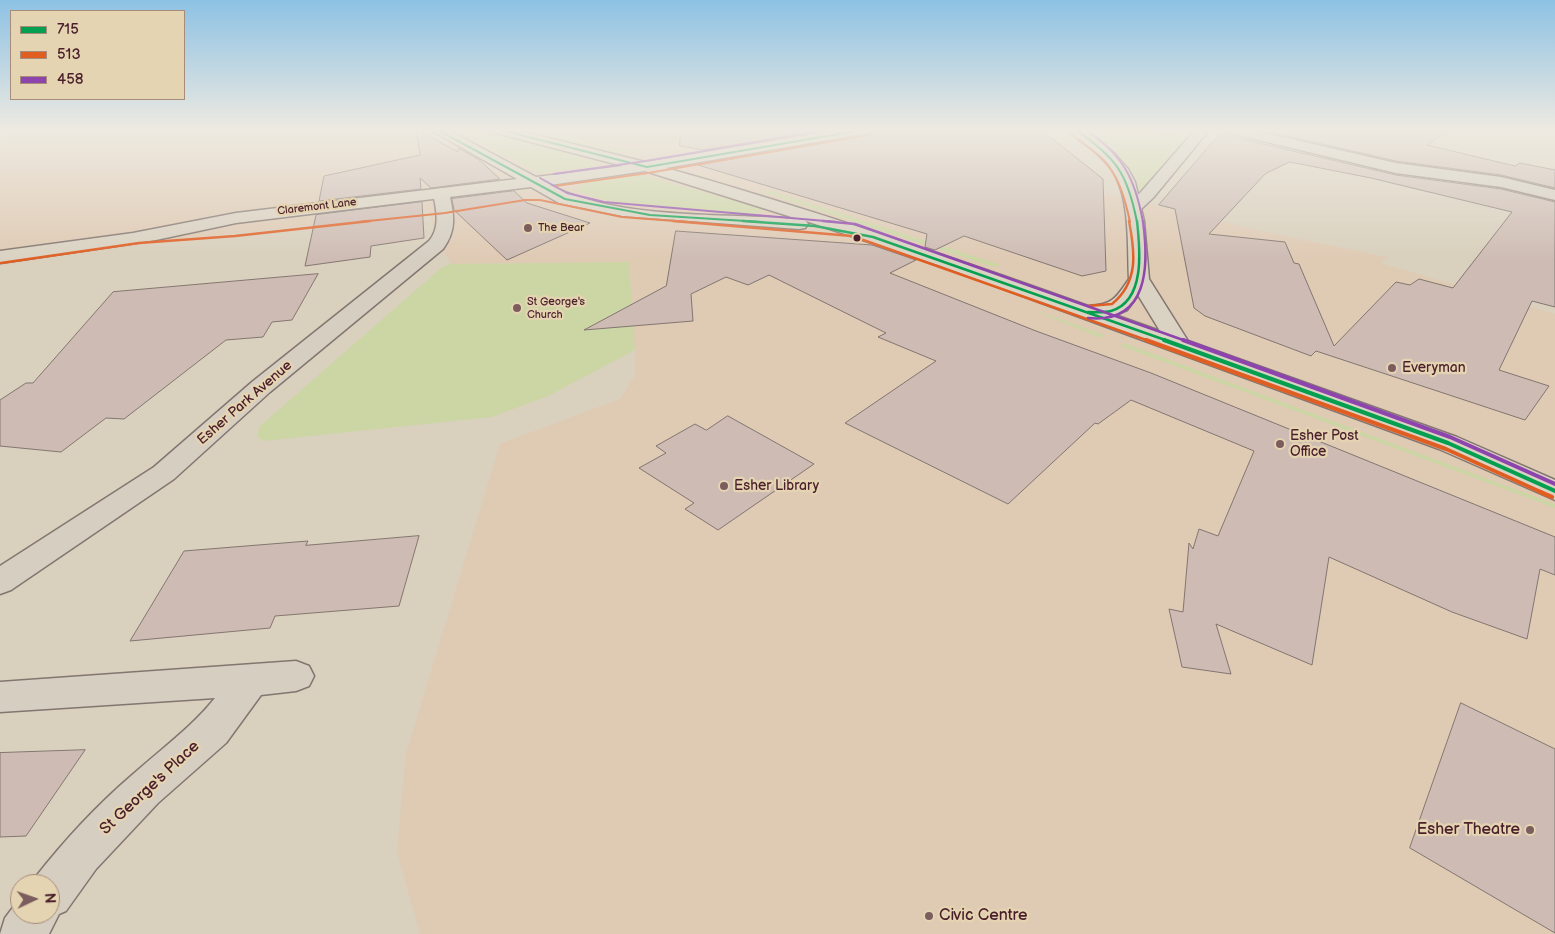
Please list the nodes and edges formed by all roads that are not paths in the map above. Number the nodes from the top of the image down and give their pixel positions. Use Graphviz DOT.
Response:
graph roads {
  1 [pos="518,173"];
  2 [pos="609,173"];
  3 [pos="665,173"];
  4 [pos="1122,173"];
  5 [pos="1166,173"];
  6 [pos="1430,173"];
  7 [pos="537,183"];
  8 [pos="1555,195"];
  9 [pos="565,199"];
  10 [pos="442,200"];
  11 [pos="1133,207"];
  12 [pos="853,230"];
  13 [pos="0,257"];
  14 [pos="1139,279"];
  15 [pos="1088,312"];
  16 [pos="1179,345"];
  17 [pos="1448,443"];
  18 [pos="1555,471"];
  19 [pos="1555,491"];
  20 [pos="0,582"];
  21 [pos="296,676"];
  22 [pos="250,681"];
  23 [pos="0,697"];
  24 [pos="60,881"];
  1 -- 7 [label="main road"];
  2 -- 7 [label="main road, Claremont Lane"];
  3 -- 12 [label="main road"];
  4 -- 11 [label="main road"];
  5 -- 11 [label="street"];
  6 -- 8 [label="street"];
  7 -- 9 [label="main road"];
  7 -- 10 [label="main road, Claremont Lane"];
  9 -- 10 [label="main road, Claremont Lane"];
  9 -- 12 [label="main road"];
  10 -- 13 [label="main road, Claremont Lane"];
  10 -- 20 [label="street, Esher Park Avenue"];
  11 -- 14 [label="main road"];
  12 -- 15 [label="main road"];
  14 -- 15 [label="main road"];
  14 -- 16 [label="main road"];
  15 -- 16 [label="main road"];
  16 -- 17 [label="main road"];
  17 -- 18 [label="main road"];
  17 -- 19 [label="main road"];
  21 -- 22 [label="street"];
  22 -- 23 [label="street"];
  22 -- 24 [label="street, St George's Place"];
}
